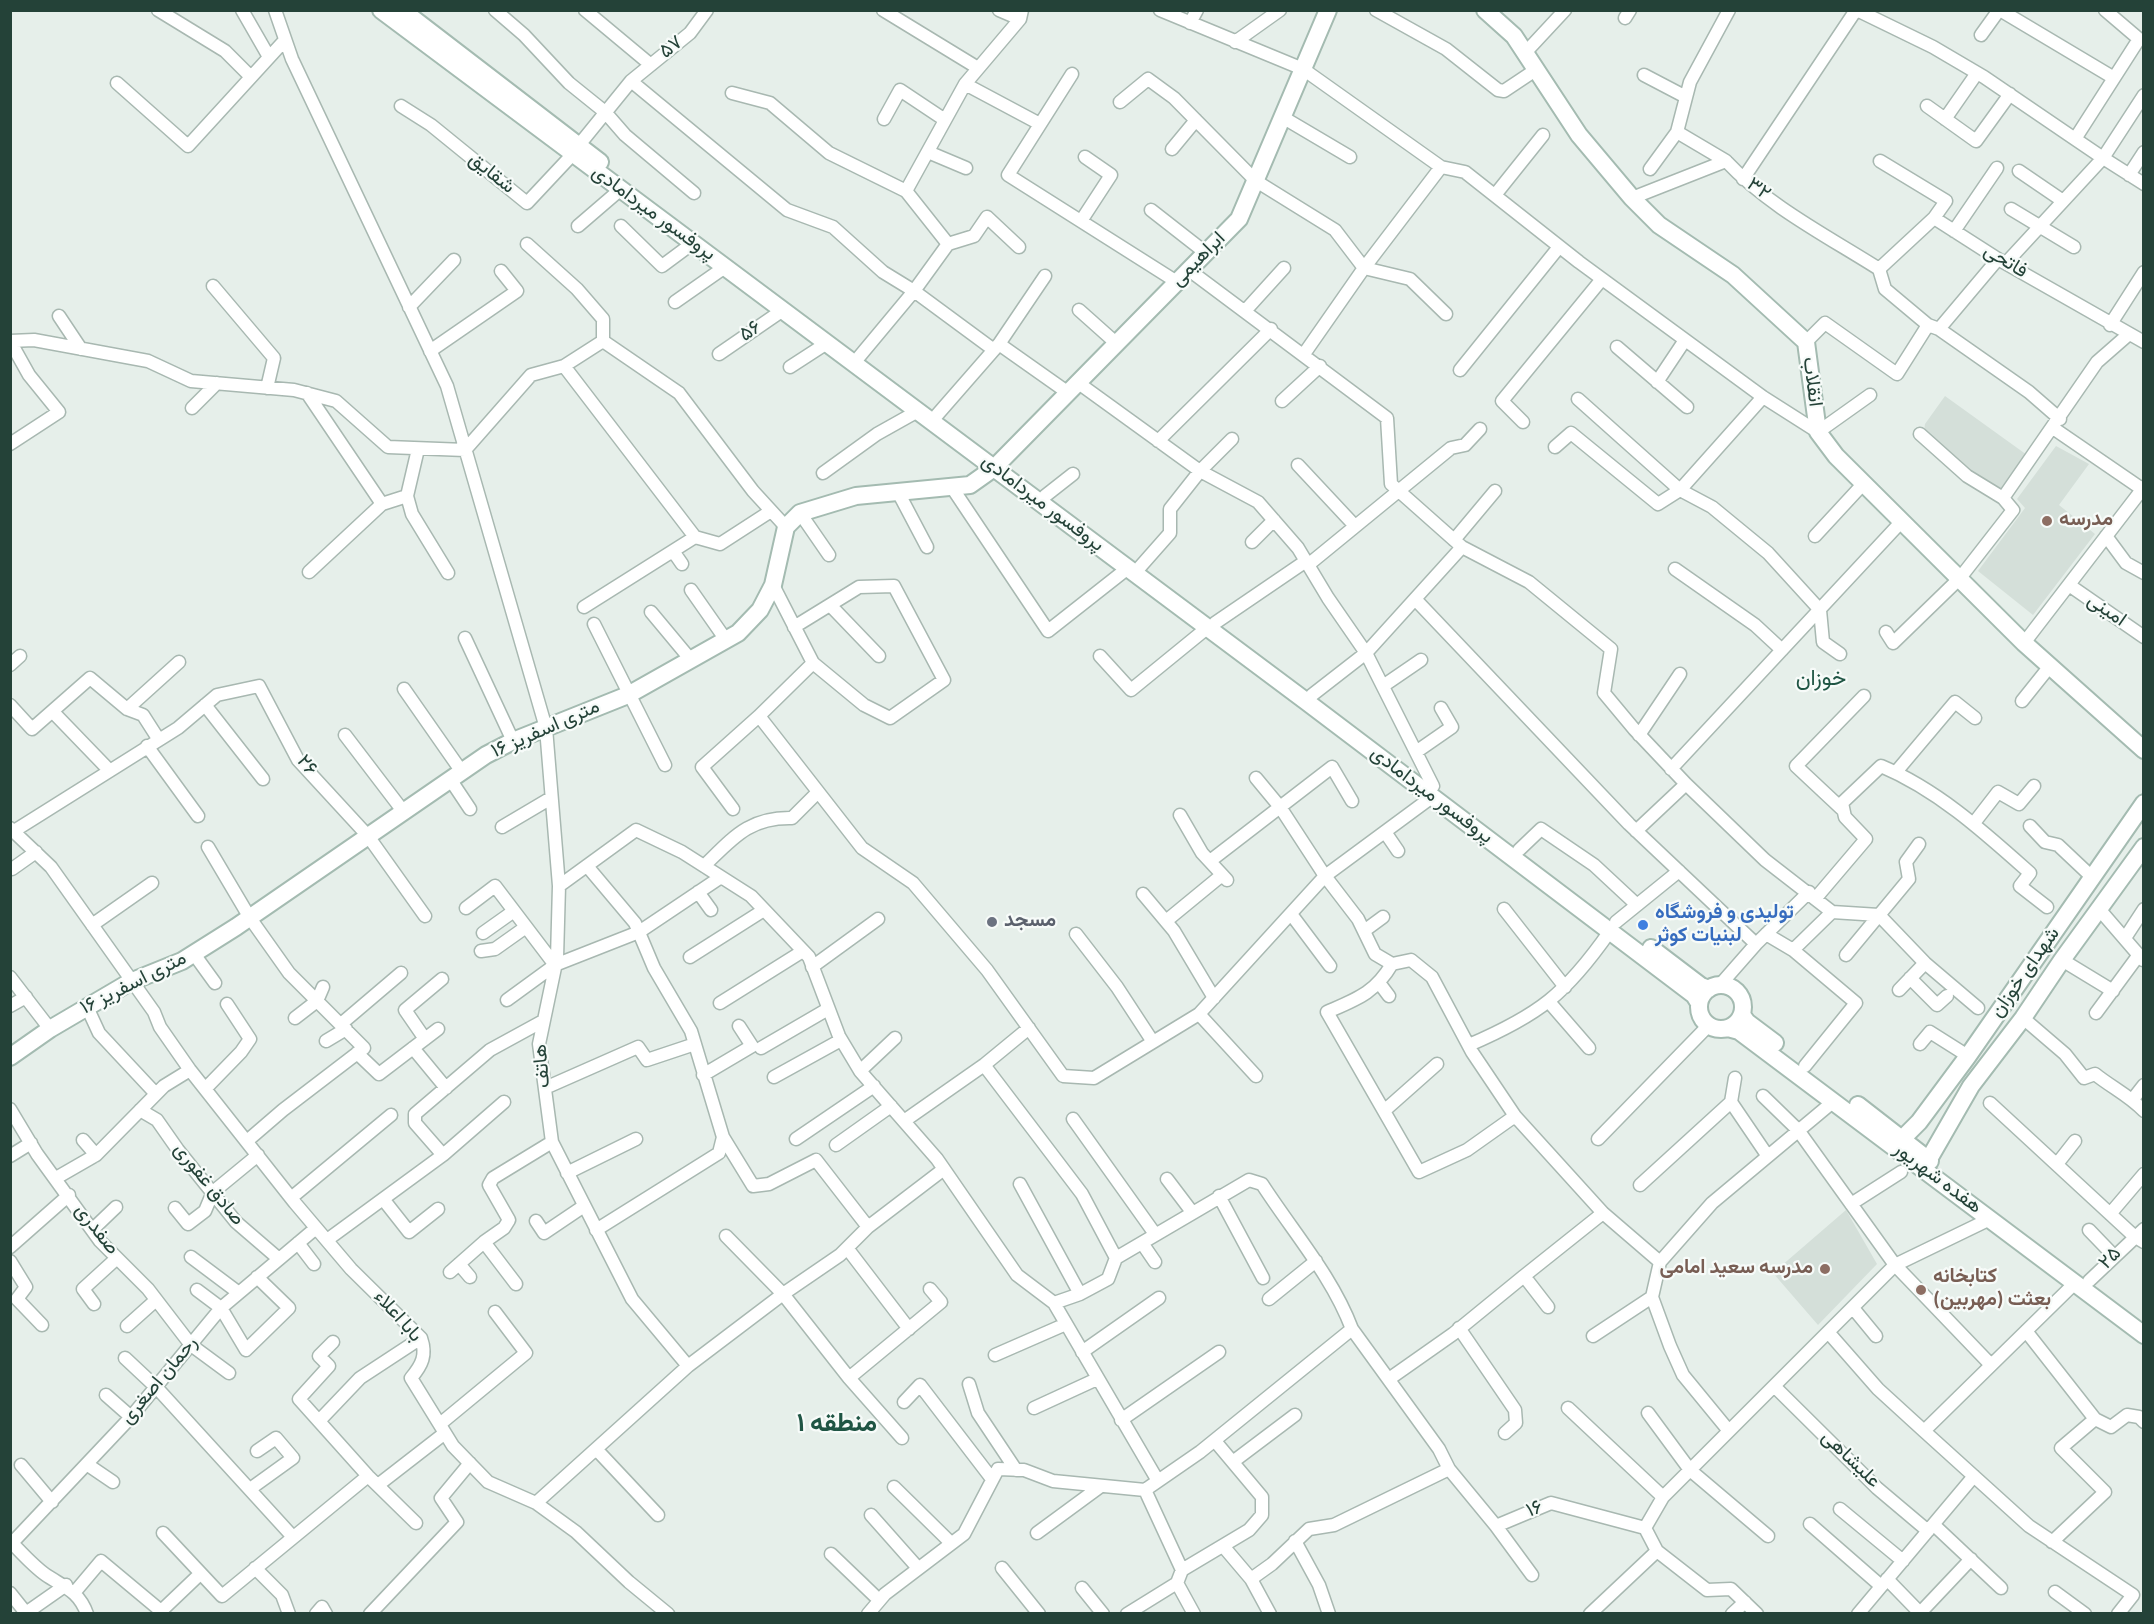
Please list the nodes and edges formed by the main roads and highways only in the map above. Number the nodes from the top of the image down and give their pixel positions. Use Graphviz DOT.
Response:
graph roads {
  1 [pos="381,10"];
  2 [pos="402,10"];
  3 [pos="1328,10"];
  4 [pos="1485,10"];
  5 [pos="576,150"];
  6 [pos="996,465"];
  7 [pos="1134,568"];
  8 [pos="2144,750"];
  9 [pos="1433,791"];
  10 [pos="2144,803"];
  11 [pos="2144,847"];
  12 [pos="1613,927"];
  13 [pos="1714,987"];
  14 [pos="1699,1003"];
  15 [pos="1742,1015"];
  16 [pos="1728,1028"];
  17 [pos="10,1057"];
  18 [pos="1932,1105"];
  19 [pos="1950,1119"];
  20 [pos="1902,1138"];
  21 [pos="1929,1160"];
  22 [pos="2082,1282"];
  23 [pos="2144,1323"];
  24 [pos="2144,1335"];
  1 -- 5 [label="main road, پروفسور میردامادی"];
  2 -- 5 [label="main road, پروفسور میردامادی"];
  3 -- 6 [label="main road, ابراهیمی"];
  4 -- 8 [label="main road, انقلاب"];
  5 -- 6 [label="main road, پروفسور میردامادی"];
  5 -- 6 [label="main road, پروفسور میردامادی"];
  6 -- 7 [label="main road, پروفسور میردامادی"];
  6 -- 7 [label="main road, پروفسور میردامادی"];
  6 -- 17 [label="main road, ۱۶ متری اسفریز"];
  7 -- 9 [label="main road, پروفسور میردامادی"];
  9 -- 12 [label="main road, پروفسور میردامادی"];
  9 -- 12 [label="main road, پروفسور میردامادی"];
  10 -- 18 [label="main road, شهدای خوزان"];
  11 -- 19 [label="main road, شهدای خوزان"];
  12 -- 13 [label="main road, پروفسور میردامادی"];
  12 -- 14 [label="main road, پروفسور میردامادی"];
  13 -- 14 [label="main road"];
  13 -- 15 [label="main road"];
  14 -- 16 [label="main road"];
  15 -- 16 [label="main road"];
  15 -- 20 [label="main road, هفده شهریور"];
  16 -- 22 [label="main road, هفده شهریور"];
  18 -- 19 [label="main road"];
  18 -- 20 [label="main road, شهدای خوزان"];
  19 -- 21 [label="main road, شهدای خوزان"];
  20 -- 21 [label="main road, هفده شهریور"];
  21 -- 22 [label="main road, هفده شهریور"];
  22 -- 23 [label="main road, هفده شهریور"];
  22 -- 24 [label="main road, هفده شهریور"];
}
